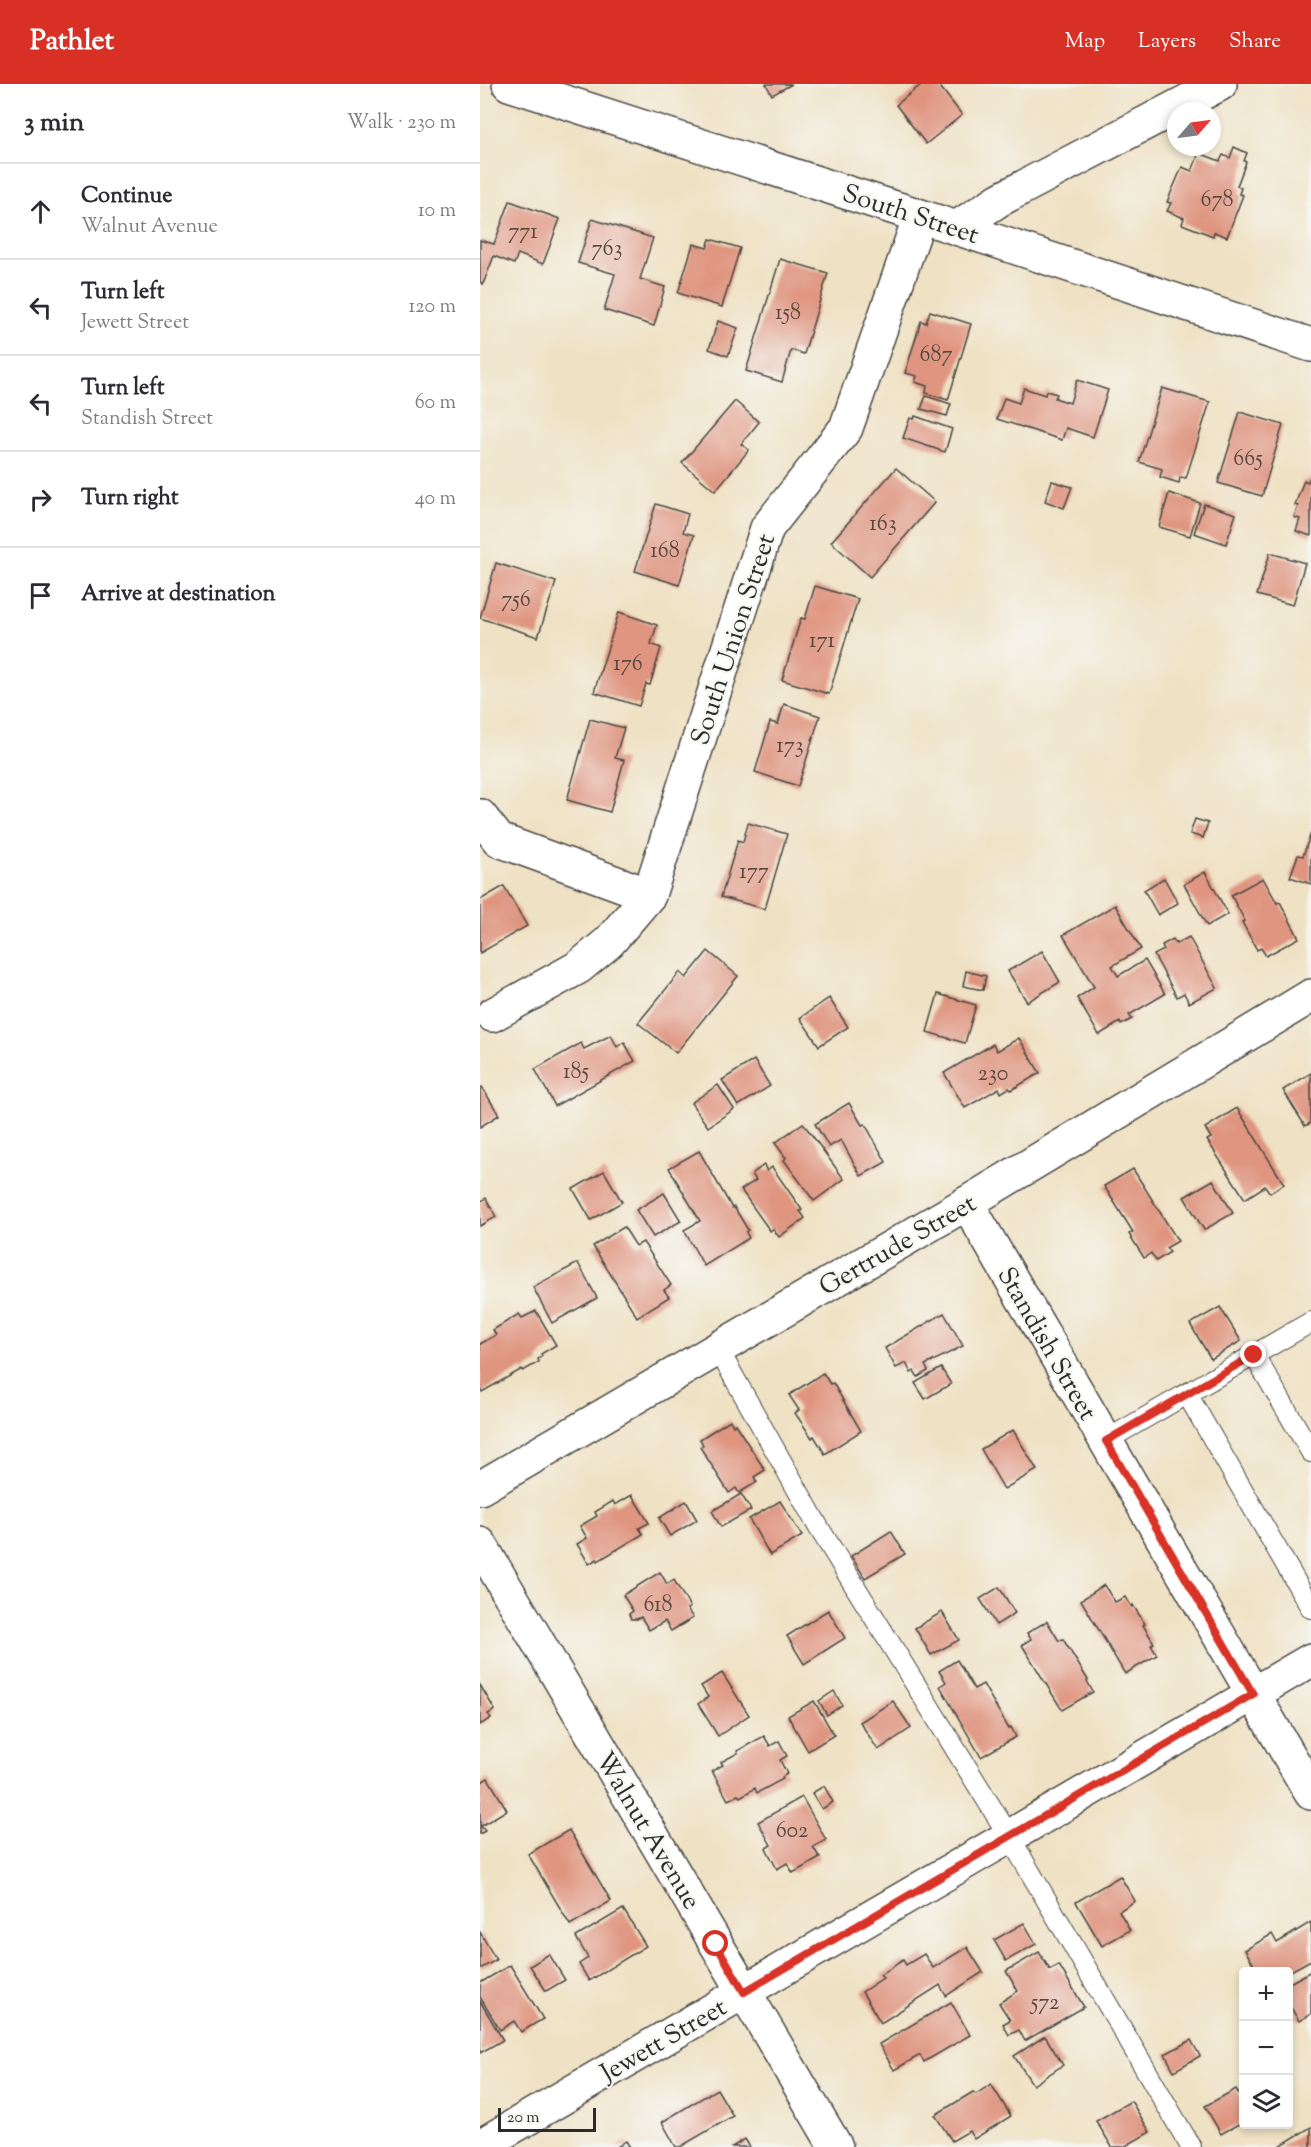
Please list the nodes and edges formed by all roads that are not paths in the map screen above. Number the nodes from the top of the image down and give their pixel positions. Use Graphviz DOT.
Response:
graph roads {
  1 [pos="509,84"];
  2 [pos="1220,84"];
  3 [pos="920,216"];
  4 [pos="957,228"];
  5 [pos="1311,345"];
  6 [pos="480,816"];
  7 [pos="649,895"];
  8 [pos="1311,996"];
  9 [pos="492,1015"];
  10 [pos="967,1203"];
  11 [pos="1311,1322"];
  12 [pos="718,1349"];
  13 [pos="1254,1355"];
  14 [pos="1187,1394"];
  15 [pos="1106,1441"];
  16 [pos="1311,1452"];
  17 [pos="480,1488"];
  18 [pos="480,1544"];
  19 [pos="1311,1608"];
  20 [pos="1311,1659"];
  21 [pos="1253,1694"];
  22 [pos="1311,1793"];
  23 [pos="1009,1836"];
  24 [pos="744,1992"];
  25 [pos="480,2146"];
  26 [pos="836,2147"];
  27 [pos="1191,2147"];
  1 -- 3 [label="street, South Street"];
  2 -- 4 [label="street"];
  3 -- 4 [label="street, South Street"];
  3 -- 7 [label="street, South Union Street"];
  4 -- 5 [label="street, South Street"];
  6 -- 7 [label="street"];
  7 -- 9 [label="street, South Union Street"];
  8 -- 10 [label="street, Gertrude Street"];
  10 -- 12 [label="street, Gertrude Street"];
  10 -- 15 [label="street, Standish Street"];
  11 -- 13 [label="lane"];
  12 -- 17 [label="street, Gertrude Street"];
  12 -- 23 [label="lane"];
  13 -- 14 [label="lane"];
  13 -- 16 [label="lane"];
  14 -- 15 [label="lane"];
  14 -- 19 [label="lane"];
  15 -- 21 [label="street, Standish Street"];
  18 -- 24 [label="street, Walnut Avenue"];
  20 -- 21 [label="street, Jewett Street"];
  21 -- 22 [label="street, Standish Street"];
  21 -- 23 [label="street, Jewett Street"];
  23 -- 24 [label="street, Jewett Street"];
  23 -- 27 [label="lane"];
  24 -- 25 [label="street, Jewett Street"];
  24 -- 26 [label="street, Walnut Avenue"];
}
